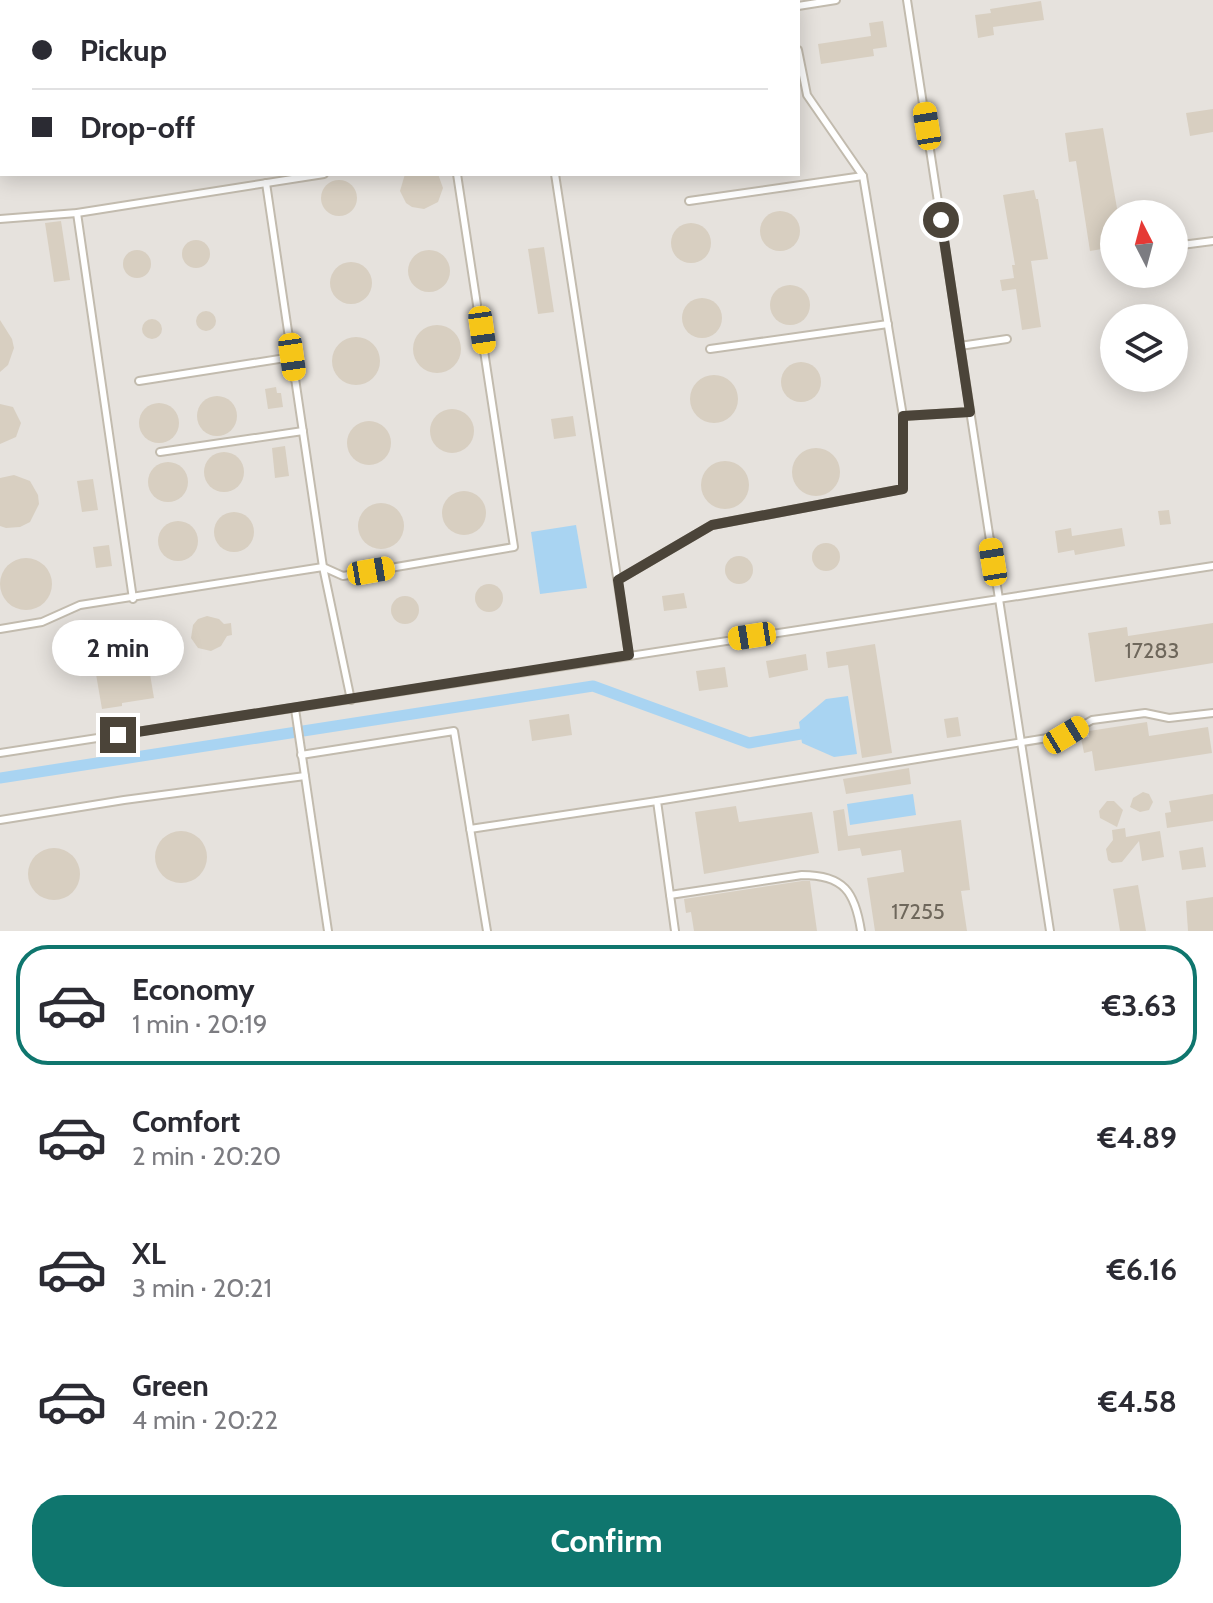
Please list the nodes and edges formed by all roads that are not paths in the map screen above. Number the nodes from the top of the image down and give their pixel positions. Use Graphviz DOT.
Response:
graph roads {
  1 [pos="836,0"];
  2 [pos="907,0"];
  3 [pos="800,6"];
  4 [pos="800,60"];
  5 [pos="311,176"];
  6 [pos="457,176"];
  7 [pos="555,176"];
  8 [pos="863,176"];
  9 [pos="266,183"];
  10 [pos="689,201"];
  11 [pos="77,213"];
  12 [pos="0,219"];
  13 [pos="1213,241"];
  14 [pos="1188,244"];
  15 [pos="888,324"];
  16 [pos="1007,339"];
  17 [pos="960,346"];
  18 [pos="710,349"];
  19 [pos="292,357"];
  20 [pos="139,381"];
  21 [pos="970,412"];
  22 [pos="903,416"];
  23 [pos="303,431"];
  24 [pos="160,452"];
  25 [pos="1213,566"];
  26 [pos="323,567"];
  27 [pos="618,580"];
  28 [pos="999,597"];
  29 [pos="133,599"];
  30 [pos="0,629"];
  31 [pos="629,655"];
  32 [pos="351,700"];
  33 [pos="295,709"];
  34 [pos="1213,713"];
  35 [pos="1022,743"];
  36 [pos="0,753"];
  37 [pos="301,755"];
  38 [pos="305,776"];
  39 [pos="657,801"];
  40 [pos="0,820"];
  41 [pos="470,829"];
  42 [pos="670,895"];
  43 [pos="328,931"];
  44 [pos="487,931"];
  45 [pos="675,931"];
  46 [pos="861,931"];
  47 [pos="1050,931"];
  1 -- 3 [label="lane"];
  2 -- 17 [label="lane"];
  4 -- 8 [label="lane"];
  5 -- 9 [label="lane"];
  6 -- 26 [label="lane"];
  7 -- 27 [label="lane"];
  8 -- 10 [label="lane"];
  8 -- 15 [label="lane"];
  9 -- 11 [label="lane"];
  9 -- 19 [label="lane"];
  11 -- 12 [label="lane"];
  11 -- 29 [label="lane"];
  13 -- 14 [label="lane"];
  15 -- 18 [label="lane"];
  15 -- 22 [label="lane"];
  16 -- 17 [label="lane"];
  17 -- 21 [label="lane"];
  19 -- 20 [label="lane"];
  19 -- 23 [label="lane"];
  21 -- 22 [label="lane"];
  21 -- 28 [label="lane"];
  22 -- 27 [label="lane"];
  23 -- 24 [label="lane"];
  23 -- 26 [label="lane"];
  25 -- 28 [label="lane"];
  26 -- 29 [label="lane"];
  26 -- 32 [label="lane"];
  27 -- 31 [label="lane"];
  28 -- 31 [label="lane"];
  28 -- 35 [label="lane"];
  29 -- 30 [label="lane"];
  31 -- 32 [label="lane"];
  32 -- 33 [label="lane"];
  33 -- 36 [label="lane"];
  33 -- 37 [label="lane"];
  34 -- 35 [label="lane"];
  35 -- 39 [label="lane"];
  35 -- 47 [label="lane"];
  37 -- 38 [label="lane"];
  37 -- 41 [label="lane"];
  38 -- 40 [label="lane"];
  38 -- 43 [label="lane"];
  39 -- 41 [label="lane"];
  39 -- 42 [label="lane"];
  41 -- 44 [label="lane"];
  42 -- 45 [label="lane"];
  42 -- 46 [label="lane"];
}
